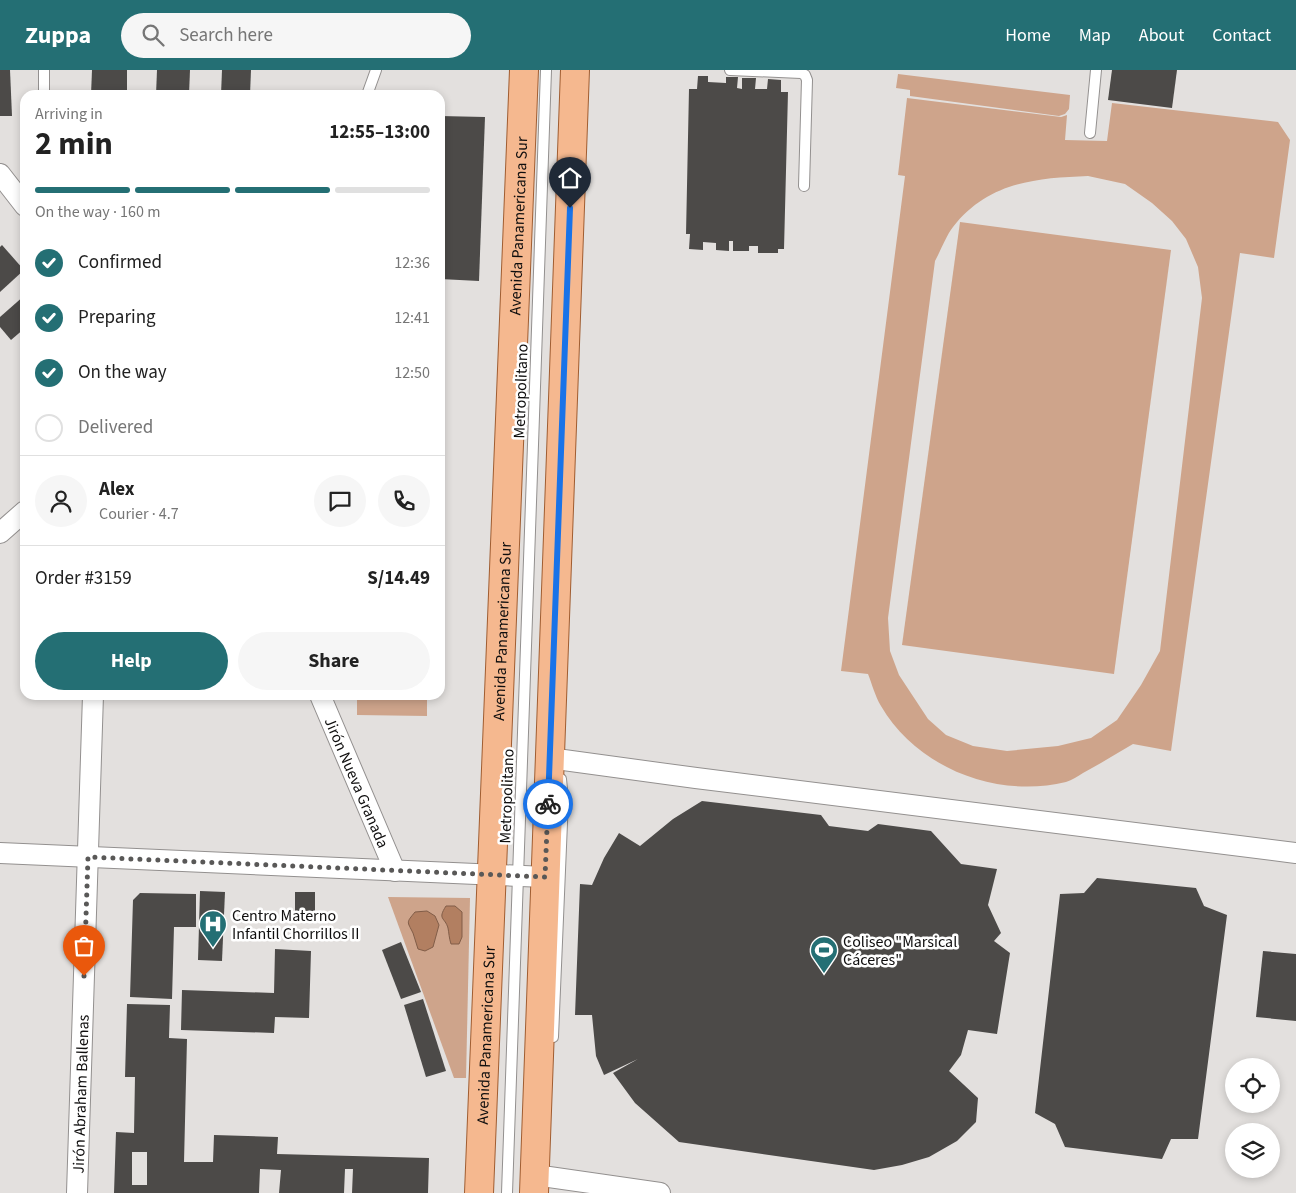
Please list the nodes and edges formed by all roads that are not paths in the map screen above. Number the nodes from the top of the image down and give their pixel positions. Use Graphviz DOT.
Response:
graph roads {
  1 [pos="44,70"];
  2 [pos="376,70"];
  3 [pos="524,70"];
  4 [pos="546,70"];
  5 [pos="575,70"];
  6 [pos="730,70"];
  7 [pos="1096,70"];
  8 [pos="44,90"];
  9 [pos="369,90"];
  10 [pos="1090,133"];
  11 [pos="0,174"];
  12 [pos="804,186"];
  13 [pos="20,200"];
  14 [pos="20,516"];
  15 [pos="0,533"];
  16 [pos="93,700"];
  17 [pos="322,700"];
  18 [pos="555,759"];
  19 [pos="0,853"];
  20 [pos="1296,853"];
  21 [pos="88,857"];
  22 [pos="395,870"];
  23 [pos="505,875"];
  24 [pos="545,877"];
  25 [pos="553,1043"];
  26 [pos="539,1176"];
  27 [pos="76,1193"];
  28 [pos="479,1193"];
  29 [pos="507,1193"];
  30 [pos="660,1193"];
  1 -- 8 [label="lane"];
  2 -- 9 [label="lane"];
  3 -- 23 [label="main road, Avenida Panamericana Sur"];
  4 -- 23 [label="lane, Metropolitano"];
  5 -- 18 [label="main road"];
  6 -- 12 [label="lane"];
  7 -- 10 [label="lane"];
  11 -- 13 [label="street"];
  14 -- 15 [label="street"];
  16 -- 21 [label="street, Jirón Abraham Ballenas"];
  17 -- 22 [label="street, Jirón Nueva Granada"];
  18 -- 20 [label="street"];
  18 -- 24 [label="main road"];
  18 -- 25 [label="lane"];
  19 -- 21 [label="street"];
  21 -- 22 [label="street"];
  21 -- 27 [label="street, Jirón Abraham Ballenas"];
  22 -- 23 [label="street"];
  23 -- 24 [label="street"];
  23 -- 28 [label="main road, Avenida Panamericana Sur"];
  23 -- 29 [label="lane, Metropolitano"];
  24 -- 26 [label="main road"];
  26 -- 30 [label="street"];
}
